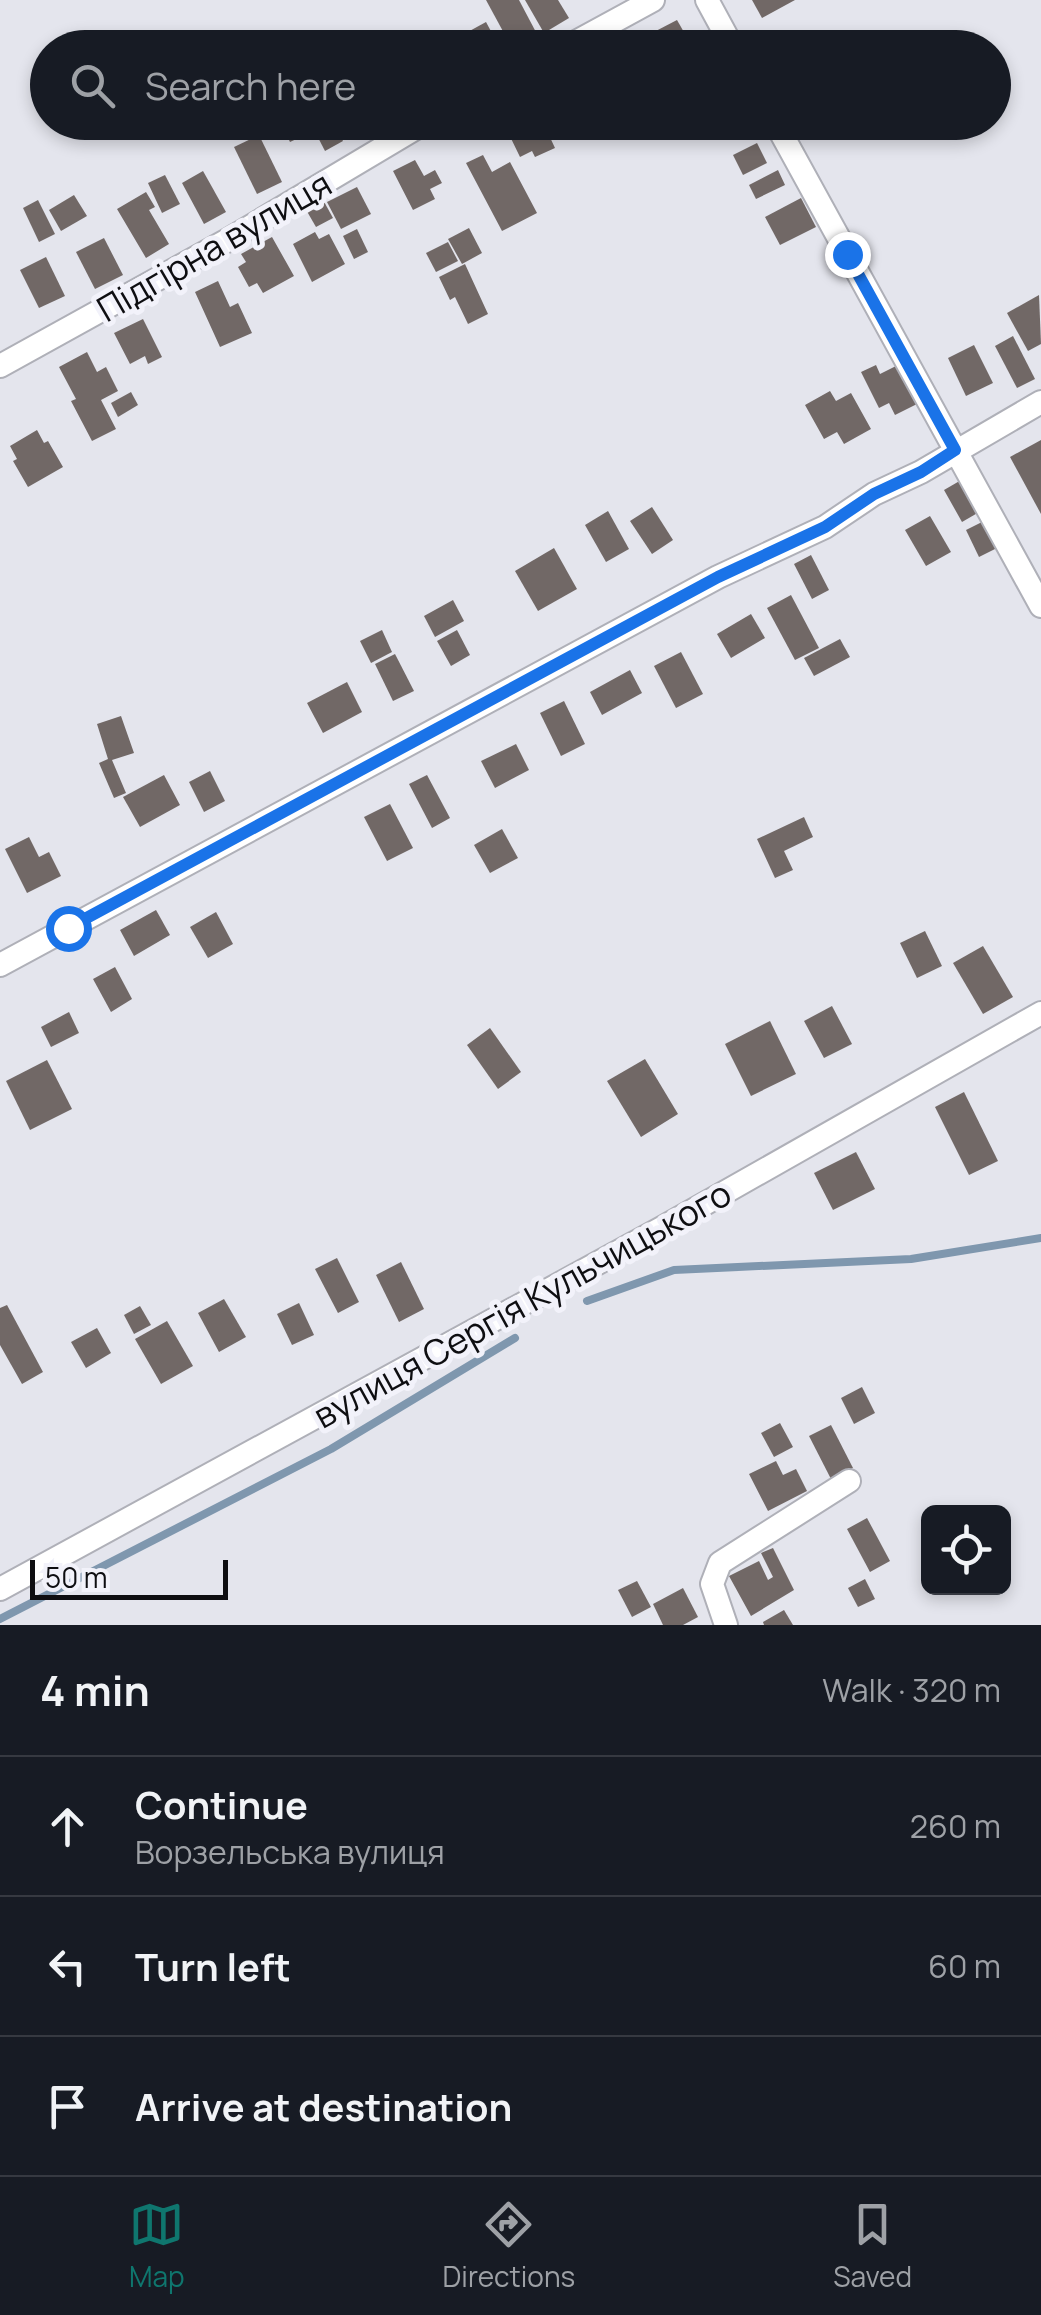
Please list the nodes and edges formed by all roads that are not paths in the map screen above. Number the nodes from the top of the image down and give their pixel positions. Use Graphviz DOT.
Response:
graph roads {
  1 [pos="653,0"];
  2 [pos="707,0"];
  3 [pos="598,30"];
  4 [pos="723,30"];
  5 [pos="396,140"];
  6 [pos="784,140"];
  7 [pos="0,366"];
  8 [pos="1041,402"];
  9 [pos="955,450"];
  10 [pos="1041,606"];
  11 [pos="0,965"];
  12 [pos="1041,1013"];
  13 [pos="848,1481"];
  14 [pos="0,1590"];
  15 [pos="726,1625"];
  1 -- 3 [label="street"];
  2 -- 4 [label="street"];
  5 -- 7 [label="street, Підгірна вулиця"];
  6 -- 9 [label="street"];
  8 -- 9 [label="street"];
  9 -- 10 [label="street"];
  9 -- 11 [label="street"];
  12 -- 14 [label="street, вулиця Сергія Кульчицького"];
  13 -- 15 [label="street"];
}
